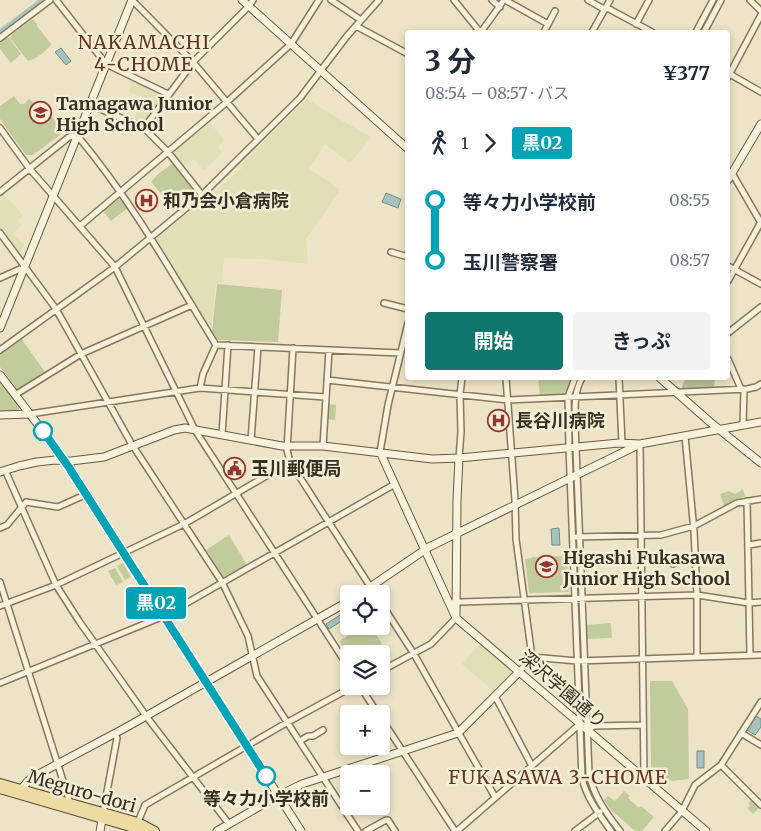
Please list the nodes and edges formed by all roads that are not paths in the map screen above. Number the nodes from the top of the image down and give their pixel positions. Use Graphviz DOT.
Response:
graph roads {
  1 [pos="50,0"];
  2 [pos="56,0"];
  3 [pos="132,0"];
  4 [pos="242,0"];
  5 [pos="318,0"];
  6 [pos="332,0"];
  7 [pos="379,0"];
  8 [pos="454,0"];
  9 [pos="492,0"];
  10 [pos="505,0"];
  11 [pos="588,0"];
  12 [pos="610,0"];
  13 [pos="649,0"];
  14 [pos="713,0"];
  15 [pos="721,0"];
  16 [pos="750,0"];
  17 [pos="251,3"];
  18 [pos="500,7"];
  19 [pos="606,8"];
  20 [pos="555,11"];
  21 [pos="761,11"];
  22 [pos="761,15"];
  23 [pos="361,20"];
  24 [pos="548,24"];
  25 [pos="636,24"];
  26 [pos="356,26"];
  27 [pos="479,30"];
  28 [pos="483,30"];
  29 [pos="545,30"];
  30 [pos="593,30"];
  31 [pos="648,30"];
  32 [pos="697,30"];
  33 [pos="705,30"];
  34 [pos="1,36"];
  35 [pos="291,44"];
  36 [pos="405,52"];
  37 [pos="193,62"];
  38 [pos="106,64"];
  39 [pos="321,71"];
  40 [pos="730,71"];
  41 [pos="730,76"];
  42 [pos="761,92"];
  43 [pos="168,94"];
  44 [pos="227,102"];
  45 [pos="89,104"];
  46 [pos="761,124"];
  47 [pos="0,128"];
  48 [pos="144,128"];
  49 [pos="76,137"];
  50 [pos="258,139"];
  51 [pos="405,143"];
  52 [pos="168,152"];
  53 [pos="29,168"];
  54 [pos="730,172"];
  55 [pos="0,192"];
  56 [pos="121,192"];
  57 [pos="202,195"];
  58 [pos="54,196"];
  59 [pos="761,222"];
  60 [pos="80,226"];
  61 [pos="0,233"];
  62 [pos="151,238"];
  63 [pos="391,252"];
  64 [pos="405,256"];
  65 [pos="114,267"];
  66 [pos="730,267"];
  67 [pos="24,269"];
  68 [pos="734,270"];
  69 [pos="730,277"];
  70 [pos="0,278"];
  71 [pos="761,284"];
  72 [pos="384,303"];
  73 [pos="192,305"];
  74 [pos="761,307"];
  75 [pos="405,308"];
  76 [pos="56,309"];
  77 [pos="144,326"];
  78 [pos="0,328"];
  79 [pos="730,331"];
  80 [pos="405,334"];
  81 [pos="216,345"];
  82 [pos="228,345"];
  83 [pos="258,347"];
  84 [pos="293,348"];
  85 [pos="0,350"];
  86 [pos="329,350"];
  87 [pos="400,353"];
  88 [pos="81,354"];
  89 [pos="730,363"];
  90 [pos="0,375"];
  91 [pos="327,380"];
  92 [pos="462,380"];
  93 [pos="506,380"];
  94 [pos="574,380"];
  95 [pos="581,380"];
  96 [pos="619,380"];
  97 [pos="662,380"];
  98 [pos="761,384"];
  99 [pos="392,387"];
  100 [pos="200,388"];
  101 [pos="742,389"];
  102 [pos="225,390"];
  103 [pos="177,392"];
  104 [pos="255,392"];
  105 [pos="676,392"];
  106 [pos="290,394"];
  107 [pos="460,394"];
  108 [pos="620,394"];
  109 [pos="16,395"];
  110 [pos="575,396"];
  111 [pos="325,397"];
  112 [pos="568,397"];
  113 [pos="508,400"];
  114 [pos="108,403"];
  115 [pos="30,414"];
  116 [pos="0,415"];
  117 [pos="761,422"];
  118 [pos="743,425"];
  119 [pos="718,429"];
  120 [pos="195,430"];
  121 [pos="222,435"];
  122 [pos="685,436"];
  123 [pos="251,440"];
  124 [pos="622,443"];
  125 [pos="640,444"];
  126 [pos="133,446"];
  127 [pos="287,446"];
  128 [pos="323,446"];
  129 [pos="572,447"];
  130 [pos="380,452"];
  131 [pos="512,452"];
  132 [pos="459,458"];
  133 [pos="65,460"];
  134 [pos="290,462"];
  135 [pos="761,463"];
  136 [pos="3,471"];
  137 [pos="574,477"];
  138 [pos="395,484"];
  139 [pos="87,494"];
  140 [pos="236,494"];
  141 [pos="761,499"];
  142 [pos="748,501"];
  143 [pos="514,506"];
  144 [pos="21,507"];
  145 [pos="329,522"];
  146 [pos="184,524"];
  147 [pos="694,526"];
  148 [pos="0,528"];
  149 [pos="458,534"];
  150 [pos="642,535"];
  151 [pos="573,537"];
  152 [pos="580,537"];
  153 [pos="761,543"];
  154 [pos="749,544"];
  155 [pos="425,550"];
  156 [pos="124,552"];
  157 [pos="275,553"];
  158 [pos="0,582"];
  159 [pos="222,582"];
  160 [pos="56,585"];
  161 [pos="370,585"];
  162 [pos="380,585"];
  163 [pos="697,595"];
  164 [pos="641,596"];
  165 [pos="582,598"];
  166 [pos="575,599"];
  167 [pos="449,601"];
  168 [pos="524,601"];
  169 [pos="457,602"];
  170 [pos="749,602"];
  171 [pos="761,602"];
  172 [pos="7,604"];
  173 [pos="0,606"];
  174 [pos="340,606"];
  175 [pos="164,616"];
  176 [pos="390,617"];
  177 [pos="456,618"];
  178 [pos="317,619"];
  179 [pos="96,644"];
  180 [pos="340,654"];
  181 [pos="414,654"];
  182 [pos="750,655"];
  183 [pos="761,655"];
  184 [pos="252,656"];
  185 [pos="697,657"];
  186 [pos="532,658"];
  187 [pos="643,658"];
  188 [pos="586,660"];
  189 [pos="577,661"];
  190 [pos="390,666"];
  191 [pos="28,671"];
  192 [pos="520,672"];
  193 [pos="206,682"];
  194 [pos="0,683"];
  195 [pos="340,694"];
  196 [pos="495,696"];
  197 [pos="761,702"];
  198 [pos="147,716"];
  199 [pos="288,722"];
  200 [pos="580,724"];
  201 [pos="643,725"];
  202 [pos="323,730"];
  203 [pos="587,730"];
  204 [pos="390,732"];
  205 [pos="458,733"];
  206 [pos="115,734"];
  207 [pos="741,734"];
  208 [pos="300,741"];
  209 [pos="761,745"];
  210 [pos="247,746"];
  211 [pos="403,752"];
  212 [pos="58,764"];
  213 [pos="721,765"];
  214 [pos="532,766"];
  215 [pos="193,777"];
  216 [pos="323,777"];
  217 [pos="644,778"];
  218 [pos="0,788"];
  219 [pos="20,791"];
  220 [pos="279,796"];
  221 [pos="496,797"];
  222 [pos="70,803"];
  223 [pos="761,805"];
  224 [pos="604,809"];
  225 [pos="682,811"];
  226 [pos="598,813"];
  227 [pos="103,816"];
  228 [pos="138,822"];
  229 [pos="229,824"];
  230 [pos="100,831"];
  231 [pos="144,831"];
  232 [pos="155,831"];
  233 [pos="217,831"];
  234 [pos="301,831"];
  235 [pos="358,831"];
  236 [pos="366,831"];
  237 [pos="395,831"];
  238 [pos="456,831"];
  239 [pos="575,831"];
  240 [pos="611,831"];
  241 [pos="620,831"];
  242 [pos="665,831"];
  243 [pos="706,831"];
  1 -- 34 [label="street"];
  2 -- 38 [label="street"];
  3 -- 37 [label="street"];
  3 -- 38 [label="street"];
  4 -- 17 [label="street"];
  5 -- 35 [label="street"];
  6 -- 23 [label="street"];
  7 -- 23 [label="street"];
  8 -- 27 [label="street"];
  9 -- 18 [label="street"];
  10 -- 18 [label="street"];
  10 -- 24 [label="street"];
  11 -- 19 [label="street"];
  12 -- 19 [label="street"];
  13 -- 25 [label="street"];
  14 -- 32 [label="street"];
  15 -- 33 [label="street"];
  16 -- 21 [label="street"];
  17 -- 35 [label="street"];
  17 -- 37 [label="street"];
  18 -- 28 [label="street"];
  19 -- 25 [label="street"];
  19 -- 30 [label="street"];
  20 -- 24 [label="street"];
  22 -- 40 [label="street"];
  23 -- 26 [label="street"];
  24 -- 29 [label="street"];
  25 -- 31 [label="street"];
  26 -- 36 [label="street"];
  26 -- 39 [label="street"];
  35 -- 39 [label="street"];
  35 -- 44 [label="street"];
  37 -- 43 [label="street"];
  37 -- 44 [label="street"];
  38 -- 43 [label="street"];
  38 -- 45 [label="street"];
  39 -- 50 [label="street"];
  39 -- 51 [label="street"];
  41 -- 42 [label="street"];
  43 -- 48 [label="street"];
  44 -- 50 [label="street"];
  44 -- 52 [label="street"];
  45 -- 48 [label="street"];
  45 -- 49 [label="street"];
  46 -- 54 [label="street"];
  47 -- 53 [label="street"];
  48 -- 52 [label="street"];
  49 -- 53 [label="street"];
  49 -- 56 [label="street"];
  49 -- 58 [label="street"];
  50 -- 57 [label="street"];
  52 -- 56 [label="street"];
  52 -- 57 [label="street"];
  53 -- 55 [label="street"];
  53 -- 58 [label="street"];
  54 -- 59 [label="street"];
  56 -- 60 [label="street"];
  56 -- 62 [label="street"];
  57 -- 62 [label="street"];
  58 -- 60 [label="street"];
  58 -- 67 [label="street"];
  59 -- 68 [label="street"];
  60 -- 65 [label="street"];
  61 -- 67 [label="street"];
  62 -- 65 [label="street"];
  62 -- 73 [label="street"];
  63 -- 64 [label="street"];
  65 -- 76 [label="street"];
  65 -- 77 [label="street"];
  66 -- 68 [label="street"];
  67 -- 70 [label="street"];
  67 -- 76 [label="street"];
  67 -- 78 [label="street"];
  68 -- 69 [label="street"];
  68 -- 71 [label="street"];
  72 -- 75 [label="street"];
  73 -- 77 [label="street"];
  73 -- 81 [label="street"];
  74 -- 79 [label="street"];
  76 -- 85 [label="street"];
  76 -- 88 [label="street"];
  77 -- 88 [label="street"];
  77 -- 103 [label="street"];
  80 -- 87 [label="street"];
  81 -- 82 [label="street"];
  81 -- 100 [label="street"];
  82 -- 83 [label="street"];
  82 -- 102 [label="street"];
  83 -- 84 [label="street"];
  83 -- 104 [label="street"];
  84 -- 86 [label="street"];
  84 -- 106 [label="street"];
  86 -- 87 [label="street"];
  86 -- 91 [label="street"];
  87 -- 99 [label="street"];
  88 -- 109 [label="street"];
  88 -- 114 [label="street"];
  89 -- 101 [label="street"];
  90 -- 109 [label="street"];
  91 -- 99 [label="street"];
  91 -- 111 [label="street"];
  92 -- 107 [label="street"];
  93 -- 113 [label="street"];
  94 -- 112 [label="street"];
  95 -- 110 [label="street"];
  96 -- 108 [label="street"];
  97 -- 105 [label="street"];
  98 -- 101 [label="street"];
  99 -- 107 [label="street"];
  99 -- 130 [label="street"];
  100 -- 102 [label="street"];
  100 -- 103 [label="street"];
  101 -- 105 [label="street"];
  101 -- 118 [label="street"];
  102 -- 104 [label="street"];
  102 -- 121 [label="street"];
  103 -- 114 [label="street"];
  103 -- 120 [label="street"];
  104 -- 106 [label="street"];
  104 -- 123 [label="street"];
  105 -- 108 [label="street"];
  105 -- 119 [label="street"];
  106 -- 111 [label="street"];
  106 -- 127 [label="street"];
  107 -- 113 [label="street"];
  107 -- 132 [label="street"];
  108 -- 110 [label="street"];
  108 -- 124 [label="street"];
  109 -- 115 [label="street"];
  110 -- 112 [label="street"];
  110 -- 129 [label="street"];
  111 -- 128 [label="street"];
  112 -- 113 [label="street"];
  112 -- 129 [label="street"];
  113 -- 131 [label="street"];
  114 -- 115 [label="street"];
  114 -- 126 [label="street"];
  115 -- 116 [label="street"];
  115 -- 133 [label="street"];
  117 -- 118 [label="street"];
  118 -- 119 [label="street"];
  119 -- 122 [label="street"];
  119 -- 135 [label="street"];
  120 -- 121 [label="street"];
  120 -- 126 [label="street"];
  120 -- 140 [label="street"];
  121 -- 123 [label="street"];
  122 -- 125 [label="street"];
  122 -- 147 [label="street"];
  123 -- 127 [label="street"];
  124 -- 125 [label="street"];
  124 -- 129 [label="street"];
  125 -- 137 [label="street"];
  125 -- 150 [label="street"];
  126 -- 133 [label="street"];
  126 -- 146 [label="street"];
  127 -- 128 [label="street"];
  127 -- 134 [label="street"];
  128 -- 130 [label="street"];
  129 -- 131 [label="street"];
  129 -- 137 [label="street"];
  130 -- 132 [label="street"];
  130 -- 138 [label="street, 深沢学園通り"];
  131 -- 132 [label="street"];
  131 -- 143 [label="street"];
  132 -- 149 [label="street"];
  133 -- 136 [label="street"];
  133 -- 139 [label="street"];
  134 -- 140 [label="street"];
  134 -- 145 [label="street"];
  136 -- 144 [label="street"];
  137 -- 143 [label="street"];
  137 -- 151 [label="street"];
  137 -- 152 [label="street"];
  138 -- 145 [label="street"];
  138 -- 155 [label="street, 深沢学園通り"];
  139 -- 144 [label="street"];
  139 -- 156 [label="street"];
  140 -- 146 [label="street"];
  140 -- 157 [label="street"];
  141 -- 142 [label="street"];
  142 -- 147 [label="street"];
  142 -- 154 [label="street"];
  143 -- 149 [label="street"];
  143 -- 168 [label="street"];
  144 -- 148 [label="street"];
  144 -- 160 [label="street"];
  145 -- 157 [label="street"];
  145 -- 161 [label="street"];
  146 -- 156 [label="street"];
  146 -- 159 [label="street"];
  147 -- 150 [label="street"];
  147 -- 163 [label="street"];
  149 -- 155 [label="street"];
  149 -- 169 [label="street"];
  150 -- 152 [label="street"];
  150 -- 164 [label="street"];
  151 -- 152 [label="street"];
  151 -- 166 [label="street"];
  152 -- 165 [label="street"];
  153 -- 154 [label="street"];
  154 -- 170 [label="street"];
  155 -- 162 [label="street"];
  155 -- 167 [label="street, 深沢学園通り"];
  156 -- 160 [label="street"];
  156 -- 175 [label="street"];
  157 -- 159 [label="street"];
  157 -- 178 [label="street"];
  158 -- 172 [label="street"];
  159 -- 175 [label="street"];
  159 -- 184 [label="street"];
  160 -- 172 [label="street"];
  160 -- 179 [label="street"];
  163 -- 164 [label="street"];
  163 -- 170 [label="street"];
  163 -- 185 [label="street"];
  164 -- 165 [label="street"];
  164 -- 187 [label="street"];
  165 -- 166 [label="street"];
  165 -- 188 [label="street"];
  166 -- 168 [label="street"];
  166 -- 189 [label="street"];
  167 -- 169 [label="street"];
  167 -- 177 [label="street, 深沢学園通り"];
  168 -- 169 [label="street"];
  168 -- 186 [label="street"];
  169 -- 177 [label="street"];
  170 -- 171 [label="street"];
  170 -- 182 [label="street"];
  172 -- 173 [label="street"];
  172 -- 191 [label="street"];
  174 -- 178 [label="street"];
  175 -- 179 [label="street"];
  175 -- 193 [label="street"];
  176 -- 181 [label="street"];
  177 -- 181 [label="street"];
  177 -- 192 [label="street, 深沢学園通り"];
  178 -- 180 [label="street"];
  178 -- 184 [label="street"];
  179 -- 191 [label="street"];
  179 -- 198 [label="street"];
  181 -- 190 [label="street"];
  181 -- 205 [label="street"];
  182 -- 183 [label="street"];
  182 -- 185 [label="street"];
  184 -- 193 [label="street"];
  184 -- 199 [label="street"];
  185 -- 187 [label="street"];
  186 -- 189 [label="street"];
  186 -- 192 [label="street"];
  187 -- 188 [label="street"];
  187 -- 201 [label="street"];
  188 -- 189 [label="street"];
  188 -- 203 [label="street"];
  189 -- 200 [label="street"];
  191 -- 194 [label="street"];
  191 -- 212 [label="street"];
  192 -- 196 [label="street"];
  192 -- 200 [label="street, 深沢学園通り"];
  193 -- 198 [label="street"];
  193 -- 210 [label="street"];
  195 -- 199 [label="street"];
  196 -- 205 [label="street"];
  196 -- 214 [label="street"];
  197 -- 207 [label="street"];
  198 -- 206 [label="street"];
  198 -- 215 [label="street"];
  199 -- 208 [label="street"];
  199 -- 210 [label="street"];
  200 -- 203 [label="street, 深沢学園通り"];
  200 -- 214 [label="street"];
  200 -- 226 [label="street"];
  201 -- 203 [label="street"];
  201 -- 217 [label="street"];
  202 -- 208 [label="street"];
  203 -- 217 [label="street, 深沢学園通り"];
  203 -- 224 [label="street"];
  204 -- 211 [label="street"];
  205 -- 211 [label="street"];
  205 -- 221 [label="street"];
  206 -- 212 [label="street"];
  206 -- 227 [label="street"];
  207 -- 209 [label="street"];
  207 -- 213 [label="street"];
  208 -- 216 [label="street"];
  210 -- 215 [label="street"];
  210 -- 220 [label="street"];
  211 -- 216 [label="street"];
  211 -- 238 [label="street"];
  212 -- 219 [label="street"];
  212 -- 222 [label="street"];
  213 -- 223 [label="street"];
  213 -- 225 [label="street"];
  214 -- 221 [label="street"];
  215 -- 228 [label="street"];
  215 -- 229 [label="street"];
  216 -- 220 [label="street"];
  216 -- 235 [label="street"];
  217 -- 225 [label="street, 深沢学園通り"];
  218 -- 219 [label="main road, Meguro-dori"];
  218 -- 219 [label="main road, Meguro-dori"];
  219 -- 222 [label="main road, Meguro-dori"];
  219 -- 227 [label="main road, Meguro-dori"];
  220 -- 229 [label="street"];
  220 -- 234 [label="street"];
  221 -- 238 [label="street"];
  222 -- 227 [label="main road, Meguro-dori"];
  224 -- 226 [label="street"];
  224 -- 241 [label="street"];
  225 -- 242 [label="street"];
  225 -- 243 [label="street, 深沢学園通り"];
  226 -- 239 [label="street"];
  226 -- 240 [label="street"];
  227 -- 228 [label="main road, Meguro-dori"];
  227 -- 230 [label="street"];
  227 -- 231 [label="main road, Meguro-dori"];
  228 -- 232 [label="main road, Meguro-dori"];
  229 -- 233 [label="street"];
  236 -- 237 [label="street"];
}
